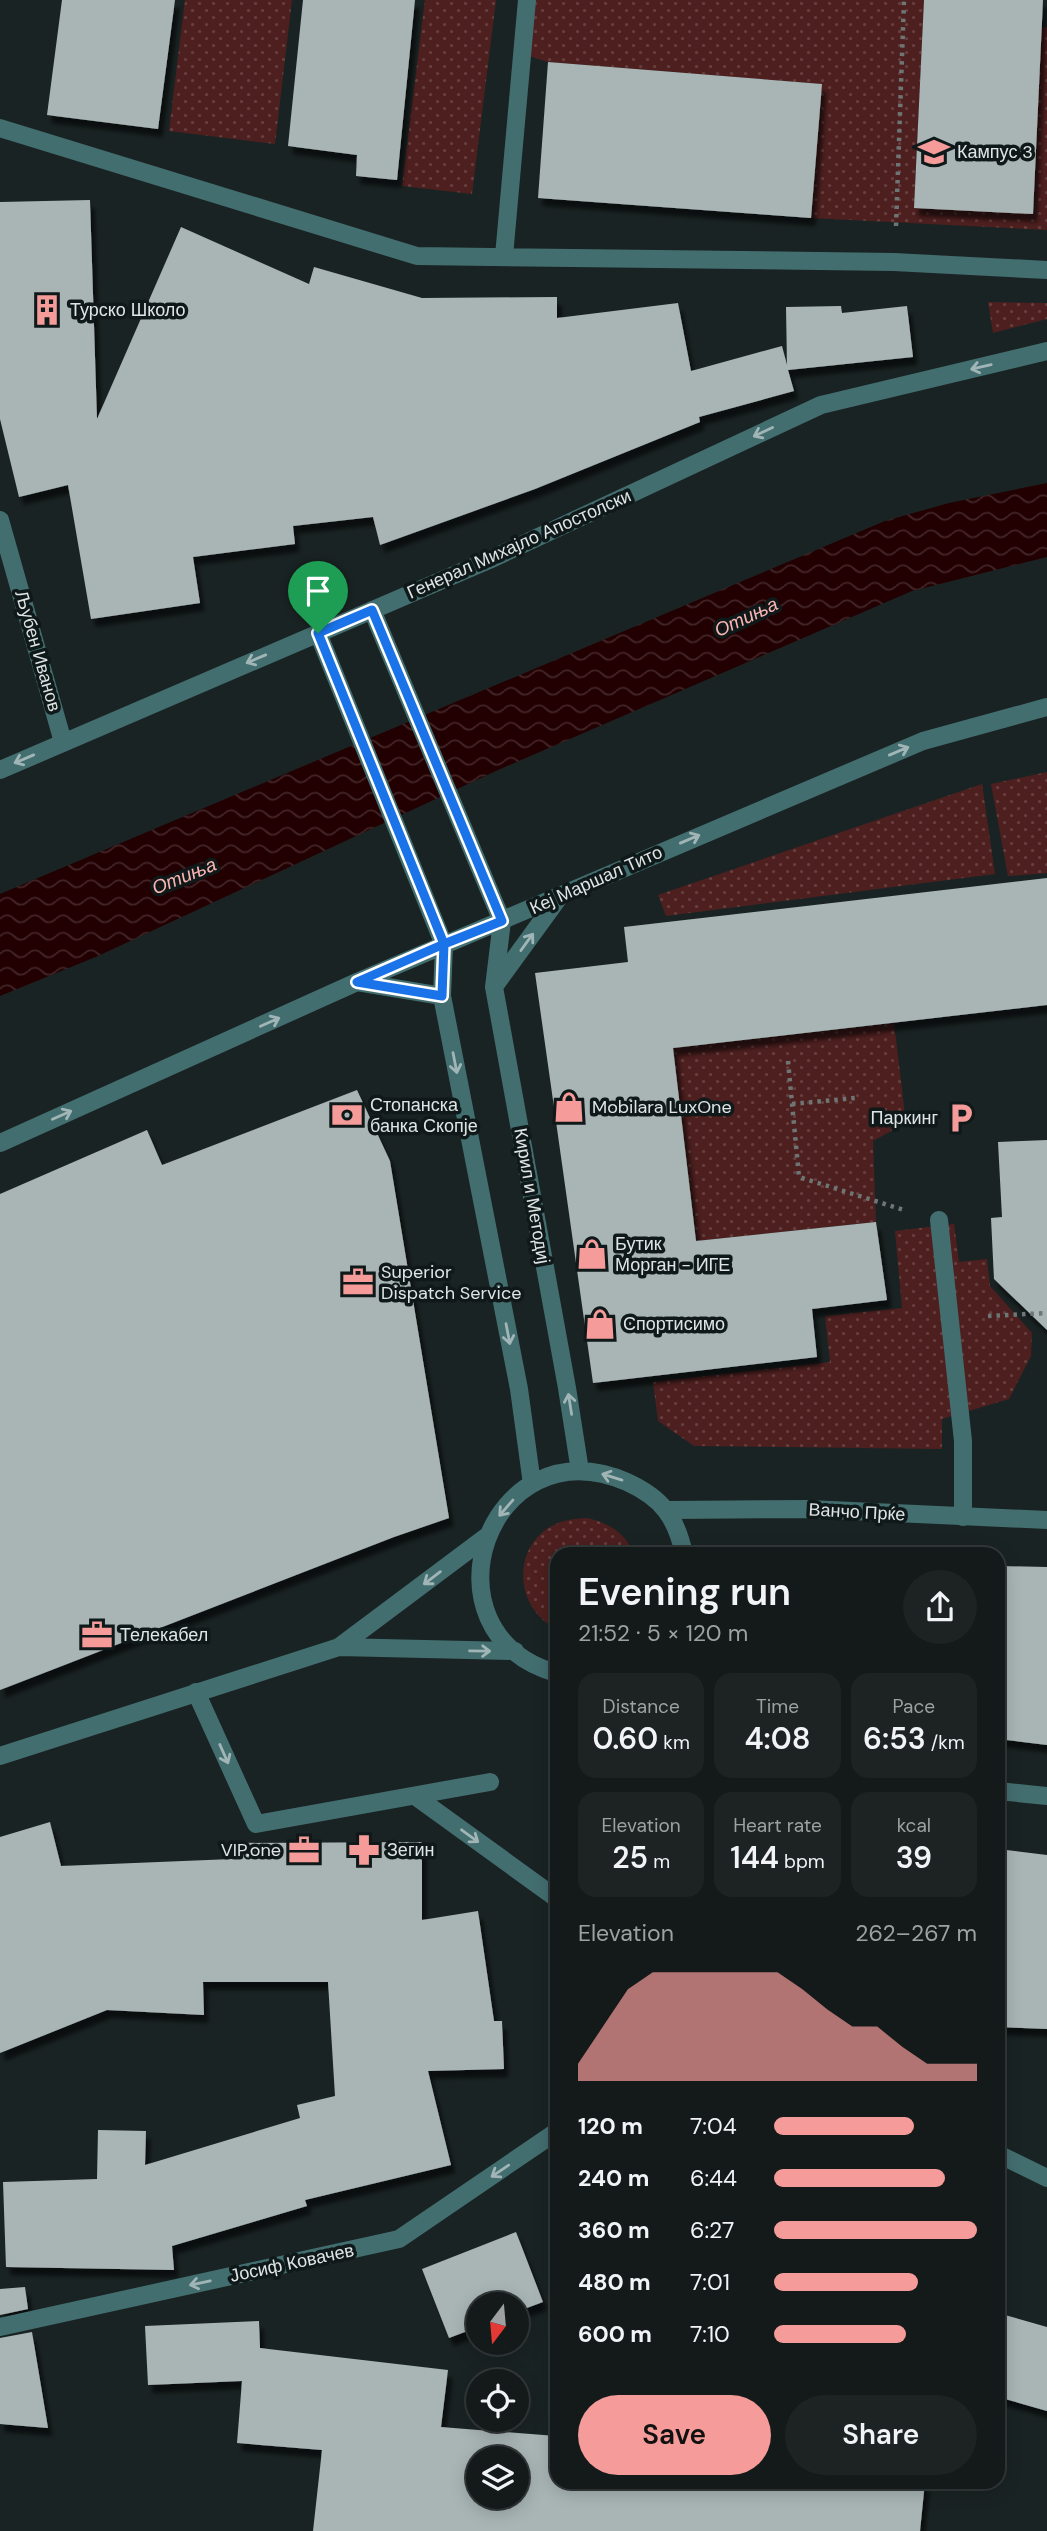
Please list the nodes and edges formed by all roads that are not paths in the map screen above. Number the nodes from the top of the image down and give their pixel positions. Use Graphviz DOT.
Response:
graph roads {
  1 [pos="527,0"];
  2 [pos="0,128"];
  3 [pos="504,256"];
  4 [pos="1047,270"];
  5 [pos="1047,351"];
  6 [pos="0,520"];
  7 [pos="372,610"];
  8 [pos="318,633"];
  9 [pos="1047,707"];
  10 [pos="63,742"];
  11 [pos="0,770"];
  12 [pos="560,896"];
  13 [pos="502,921"];
  14 [pos="444,944"];
  15 [pos="357,982"];
  16 [pos="494,987"];
  17 [pos="442,996"];
  18 [pos="0,1143"];
  19 [pos="939,1220"];
  20 [pos="580,1471"];
  21 [pos="532,1484"];
  22 [pos="668,1510"];
  23 [pos="963,1517"];
  24 [pos="1047,1520"];
  25 [pos="486,1536"];
  26 [pos="681,1547"];
  27 [pos="339,1647"];
  28 [pos="515,1651"];
  29 [pos="550,1671"];
  30 [pos="196,1692"];
  31 [pos="0,1756"];
  32 [pos="490,1782"];
  33 [pos="1005,1792"];
  34 [pos="415,1796"];
  35 [pos="1047,1796"];
  36 [pos="550,1894"];
  37 [pos="550,2136"];
  38 [pos="1005,2157"];
  39 [pos="1047,2178"];
  40 [pos="0,2327"];
  1 -- 3 [label="street"];
  2 -- 3 [label="street"];
  3 -- 4 [label="street"];
  5 -- 7 [label="street, Генерал Михајло Апостолски, one-way"];
  6 -- 10 [label="street, Љубен Иванов"];
  7 -- 8 [label="street, Генерал Михајло Апостолски"];
  7 -- 13 [label="street"];
  8 -- 10 [label="street, Генерал Михајло Апостолски, one-way"];
  8 -- 14 [label="street"];
  12 -- 9 [label="street, Кеј Маршал Тито, one-way"];
  10 -- 11 [label="street, Генерал Михајло Апостолски, one-way"];
  12 -- 13 [label="street, Кеј Маршал Тито"];
  16 -- 12 [label="street, one-way"];
  13 -- 14 [label="street, Кеј Маршал Тито"];
  13 -- 16 [label="street, Кирил и Методиј"];
  14 -- 15 [label="street, Кеј Маршал Тито"];
  14 -- 17 [label="street"];
  15 -- 17 [label="street"];
  18 -- 15 [label="street, Кеј Маршал Тито, one-way"];
  20 -- 16 [label="street, Кирил и Методиј, one-way"];
  17 -- 21 [label="street, one-way"];
  19 -- 23 [label="street"];
  20 -- 21 [label="street"];
  22 -- 20 [label="street, one-way"];
  21 -- 25 [label="street, one-way"];
  22 -- 23 [label="street, Ванчо Прќе"];
  22 -- 26 [label="street"];
  23 -- 24 [label="street, Ванчо Прќе"];
  25 -- 27 [label="street, one-way"];
  25 -- 28 [label="street"];
  27 -- 28 [label="street, one-way"];
  27 -- 30 [label="street"];
  28 -- 29 [label="street"];
  30 -- 31 [label="street"];
  30 -- 34 [label="street, one-way"];
  32 -- 34 [label="street"];
  33 -- 35 [label="street"];
  34 -- 36 [label="street, one-way"];
  37 -- 40 [label="street, Јосиф Ковачев, one-way"];
  38 -- 39 [label="street"];
}
